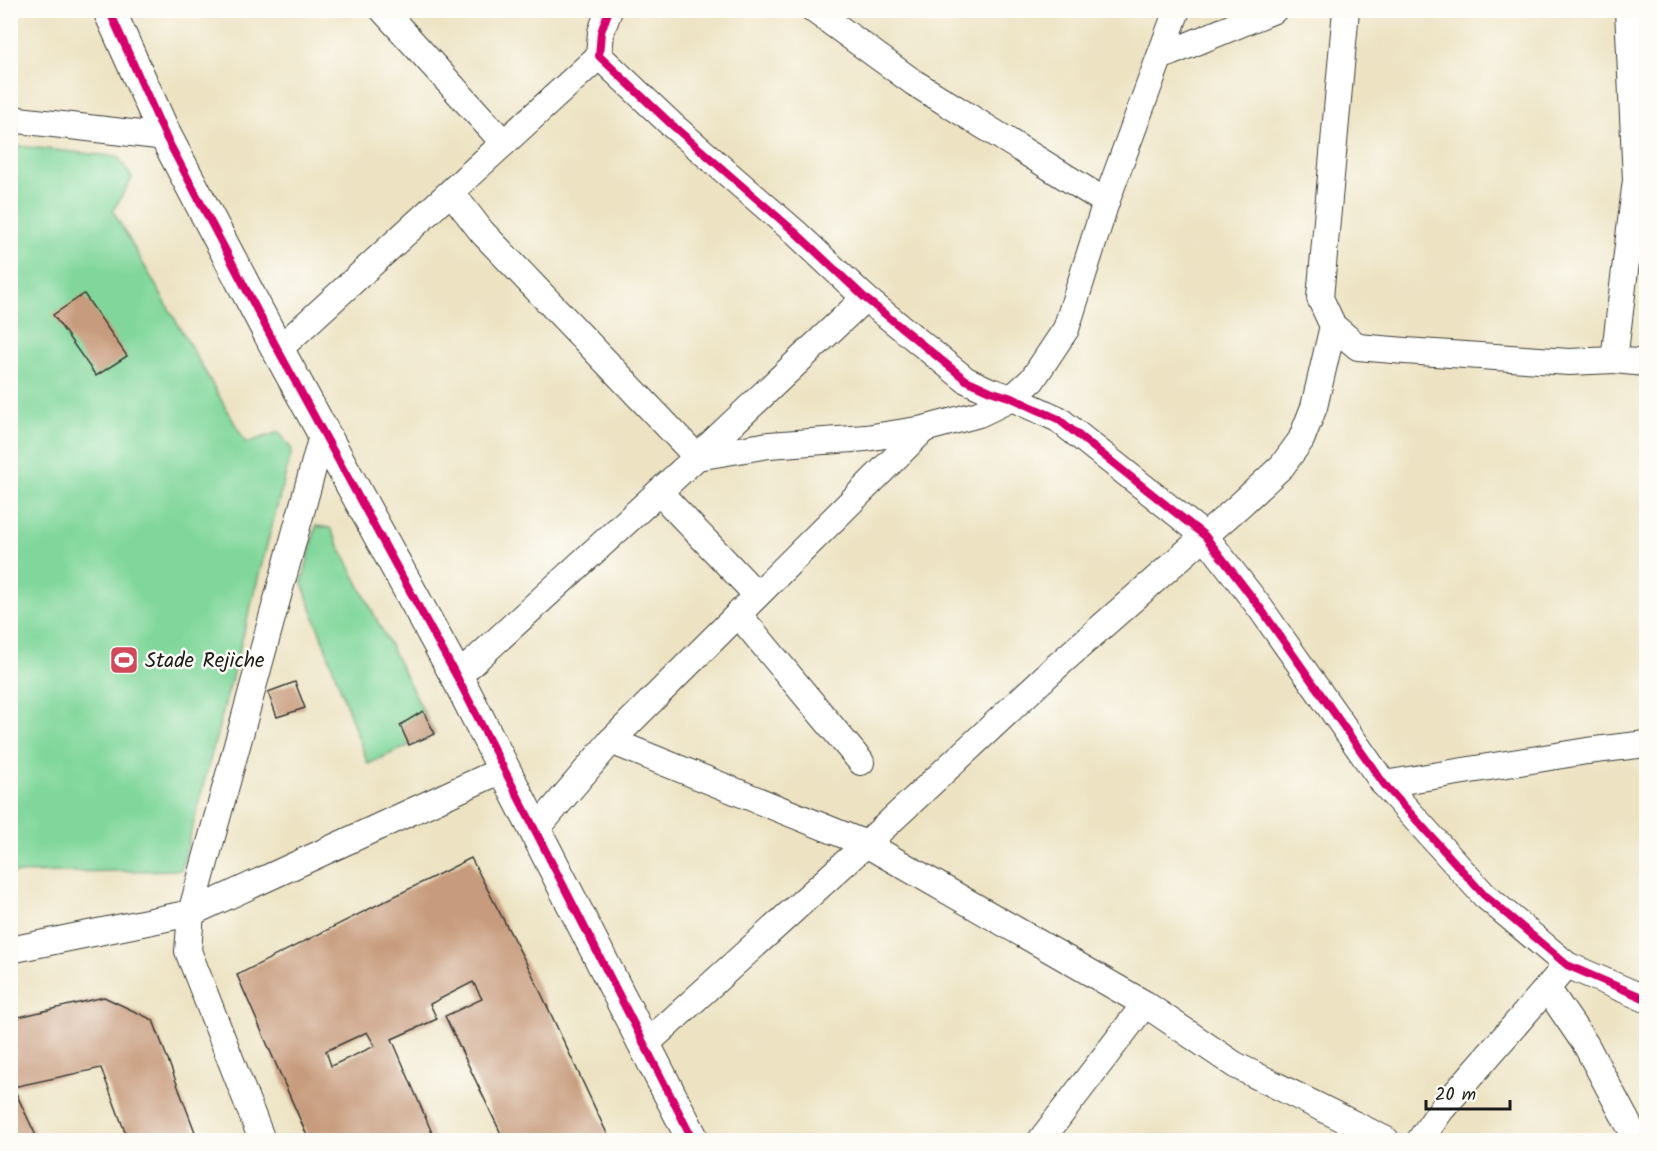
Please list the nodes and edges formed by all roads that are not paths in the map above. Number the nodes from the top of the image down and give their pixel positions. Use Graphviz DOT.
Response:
graph roads {
  1 [pos="383,10"];
  2 [pos="609,10"];
  3 [pos="814,10"];
  4 [pos="1177,10"];
  5 [pos="1274,10"];
  6 [pos="1346,10"];
  7 [pos="1628,10"];
  8 [pos="111,12"];
  9 [pos="599,56"];
  10 [pos="1160,57"];
  11 [pos="10,119"];
  12 [pos="166,137"];
  13 [pos="504,143"];
  14 [pos="451,192"];
  15 [pos="1106,202"];
  16 [pos="865,298"];
  17 [pos="1333,326"];
  18 [pos="278,350"];
  19 [pos="1614,360"];
  20 [pos="1647,363"];
  21 [pos="1011,398"];
  22 [pos="924,429"];
  23 [pos="323,432"];
  24 [pos="697,458"];
  25 [pos="659,492"];
  26 [pos="1205,536"];
  27 [pos="757,595"];
  28 [pos="738,614"];
  29 [pos="457,677"];
  30 [pos="610,741"];
  31 [pos="1647,744"];
  32 [pos="861,762"];
  33 [pos="504,769"];
  34 [pos="1384,784"];
  35 [pos="535,831"];
  36 [pos="866,844"];
  37 [pos="191,913"];
  38 [pos="10,950"];
  39 [pos="1568,965"];
  40 [pos="1547,988"];
  41 [pos="1647,999"];
  42 [pos="1145,1004"];
  43 [pos="645,1045"];
  44 [pos="262,1140"];
  45 [pos="693,1140"];
  46 [pos="1041,1140"];
  47 [pos="1386,1140"];
  48 [pos="1420,1140"];
  49 [pos="1639,1140"];
  1 -- 13 [label="street"];
  2 -- 9 [label="street"];
  3 -- 15 [label="street"];
  4 -- 10 [label="street"];
  5 -- 10 [label="street"];
  6 -- 17 [label="street"];
  7 -- 19 [label="street"];
  8 -- 12 [label="street"];
  9 -- 13 [label="street"];
  9 -- 16 [label="street"];
  10 -- 15 [label="street"];
  11 -- 12 [label="street"];
  12 -- 18 [label="street"];
  13 -- 14 [label="street"];
  14 -- 18 [label="street"];
  14 -- 24 [label="street"];
  15 -- 21 [label="street"];
  16 -- 21 [label="street"];
  16 -- 24 [label="street"];
  17 -- 19 [label="street"];
  17 -- 26 [label="street"];
  18 -- 23 [label="street"];
  19 -- 20 [label="street"];
  21 -- 22 [label="street"];
  21 -- 26 [label="street"];
  22 -- 24 [label="street"];
  22 -- 27 [label="street"];
  23 -- 29 [label="street"];
  23 -- 37 [label="street"];
  24 -- 25 [label="street"];
  25 -- 27 [label="street"];
  25 -- 29 [label="street"];
  26 -- 34 [label="street"];
  26 -- 36 [label="street"];
  27 -- 28 [label="street"];
  28 -- 30 [label="street"];
  28 -- 32 [label="street"];
  29 -- 33 [label="street"];
  30 -- 35 [label="street"];
  30 -- 36 [label="street"];
  31 -- 34 [label="street"];
  33 -- 35 [label="street"];
  33 -- 37 [label="street"];
  34 -- 39 [label="street"];
  35 -- 43 [label="street"];
  36 -- 42 [label="street"];
  36 -- 43 [label="street"];
  37 -- 38 [label="street"];
  37 -- 44 [label="street"];
  39 -- 40 [label="street"];
  39 -- 41 [label="street"];
  40 -- 48 [label="street"];
  40 -- 49 [label="street"];
  42 -- 46 [label="street"];
  42 -- 47 [label="street"];
  43 -- 45 [label="street"];
}
